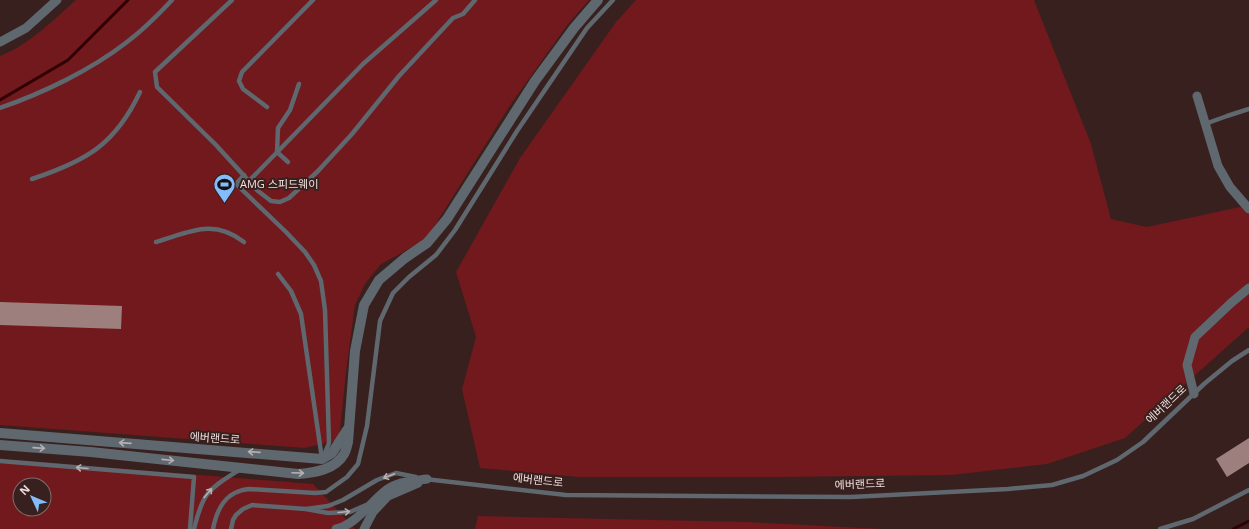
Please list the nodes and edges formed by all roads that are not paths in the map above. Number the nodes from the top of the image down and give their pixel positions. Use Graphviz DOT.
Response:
graph roads {
  1 [pos="57,0"];
  2 [pos="172,0"];
  3 [pos="232,0"];
  4 [pos="314,0"];
  5 [pos="436,0"];
  6 [pos="476,0"];
  7 [pos="598,0"];
  8 [pos="613,0"];
  9 [pos="0,42"];
  10 [pos="299,84"];
  11 [pos="140,92"];
  12 [pos="1197,96"];
  13 [pos="267,107"];
  14 [pos="0,108"];
  15 [pos="1249,109"];
  16 [pos="1205,124"];
  17 [pos="277,152"];
  18 [pos="288,162"];
  19 [pos="244,175"];
  20 [pos="32,179"];
  21 [pos="249,181"];
  22 [pos="1249,209"];
  23 [pos="156,242"];
  24 [pos="244,242"];
  25 [pos="278,274"];
  26 [pos="1249,288"];
  27 [pos="1249,350"];
  28 [pos="1194,394"];
  29 [pos="348,429"];
  30 [pos="0,433"];
  31 [pos="0,445"];
  32 [pos="322,459"];
  33 [pos="0,461"];
  34 [pos="242,468"];
  35 [pos="427,479"];
  36 [pos="1249,490"];
  37 [pos="388,496"];
  38 [pos="373,502"];
  39 [pos="306,509"];
  40 [pos="190,529"];
  41 [pos="194,529"];
  42 [pos="213,529"];
  43 [pos="231,529"];
  44 [pos="336,529"];
  45 [pos="364,529"];
  46 [pos="1160,529"];
  1 -- 9 [label="street"];
  2 -- 14 [label="lane"];
  3 -- 19 [label="lane"];
  4 -- 13 [label="lane"];
  5 -- 17 [label="lane"];
  6 -- 21 [label="lane"];
  7 -- 29 [label="street"];
  8 -- 42 [label="lane"];
  10 -- 17 [label="lane"];
  11 -- 20 [label="lane"];
  12 -- 16 [label="street"];
  15 -- 16 [label="lane"];
  16 -- 22 [label="street"];
  17 -- 18 [label="lane"];
  17 -- 21 [label="lane"];
  19 -- 21 [label="lane"];
  19 -- 32 [label="lane"];
  23 -- 24 [label="lane"];
  25 -- 32 [label="lane"];
  26 -- 28 [label="street"];
  27 -- 28 [label="lane, 에버랜드로"];
  28 -- 35 [label="lane, 에버랜드로"];
  29 -- 32 [label="street"];
  34 -- 29 [label="street, one-way"];
  32 -- 30 [label="street, 에버랜드로, one-way"];
  31 -- 34 [label="street, one-way"];
  40 -- 33 [label="lane, one-way"];
  41 -- 34 [label="lane, one-way"];
  35 -- 37 [label="street"];
  35 -- 38 [label="street"];
  35 -- 39 [label="lane, 에버랜드로, one-way"];
  36 -- 46 [label="lane"];
  37 -- 38 [label="lane"];
  37 -- 45 [label="street"];
  39 -- 38 [label="lane, one-way"];
  38 -- 44 [label="street"];
  39 -- 43 [label="lane"];
}
